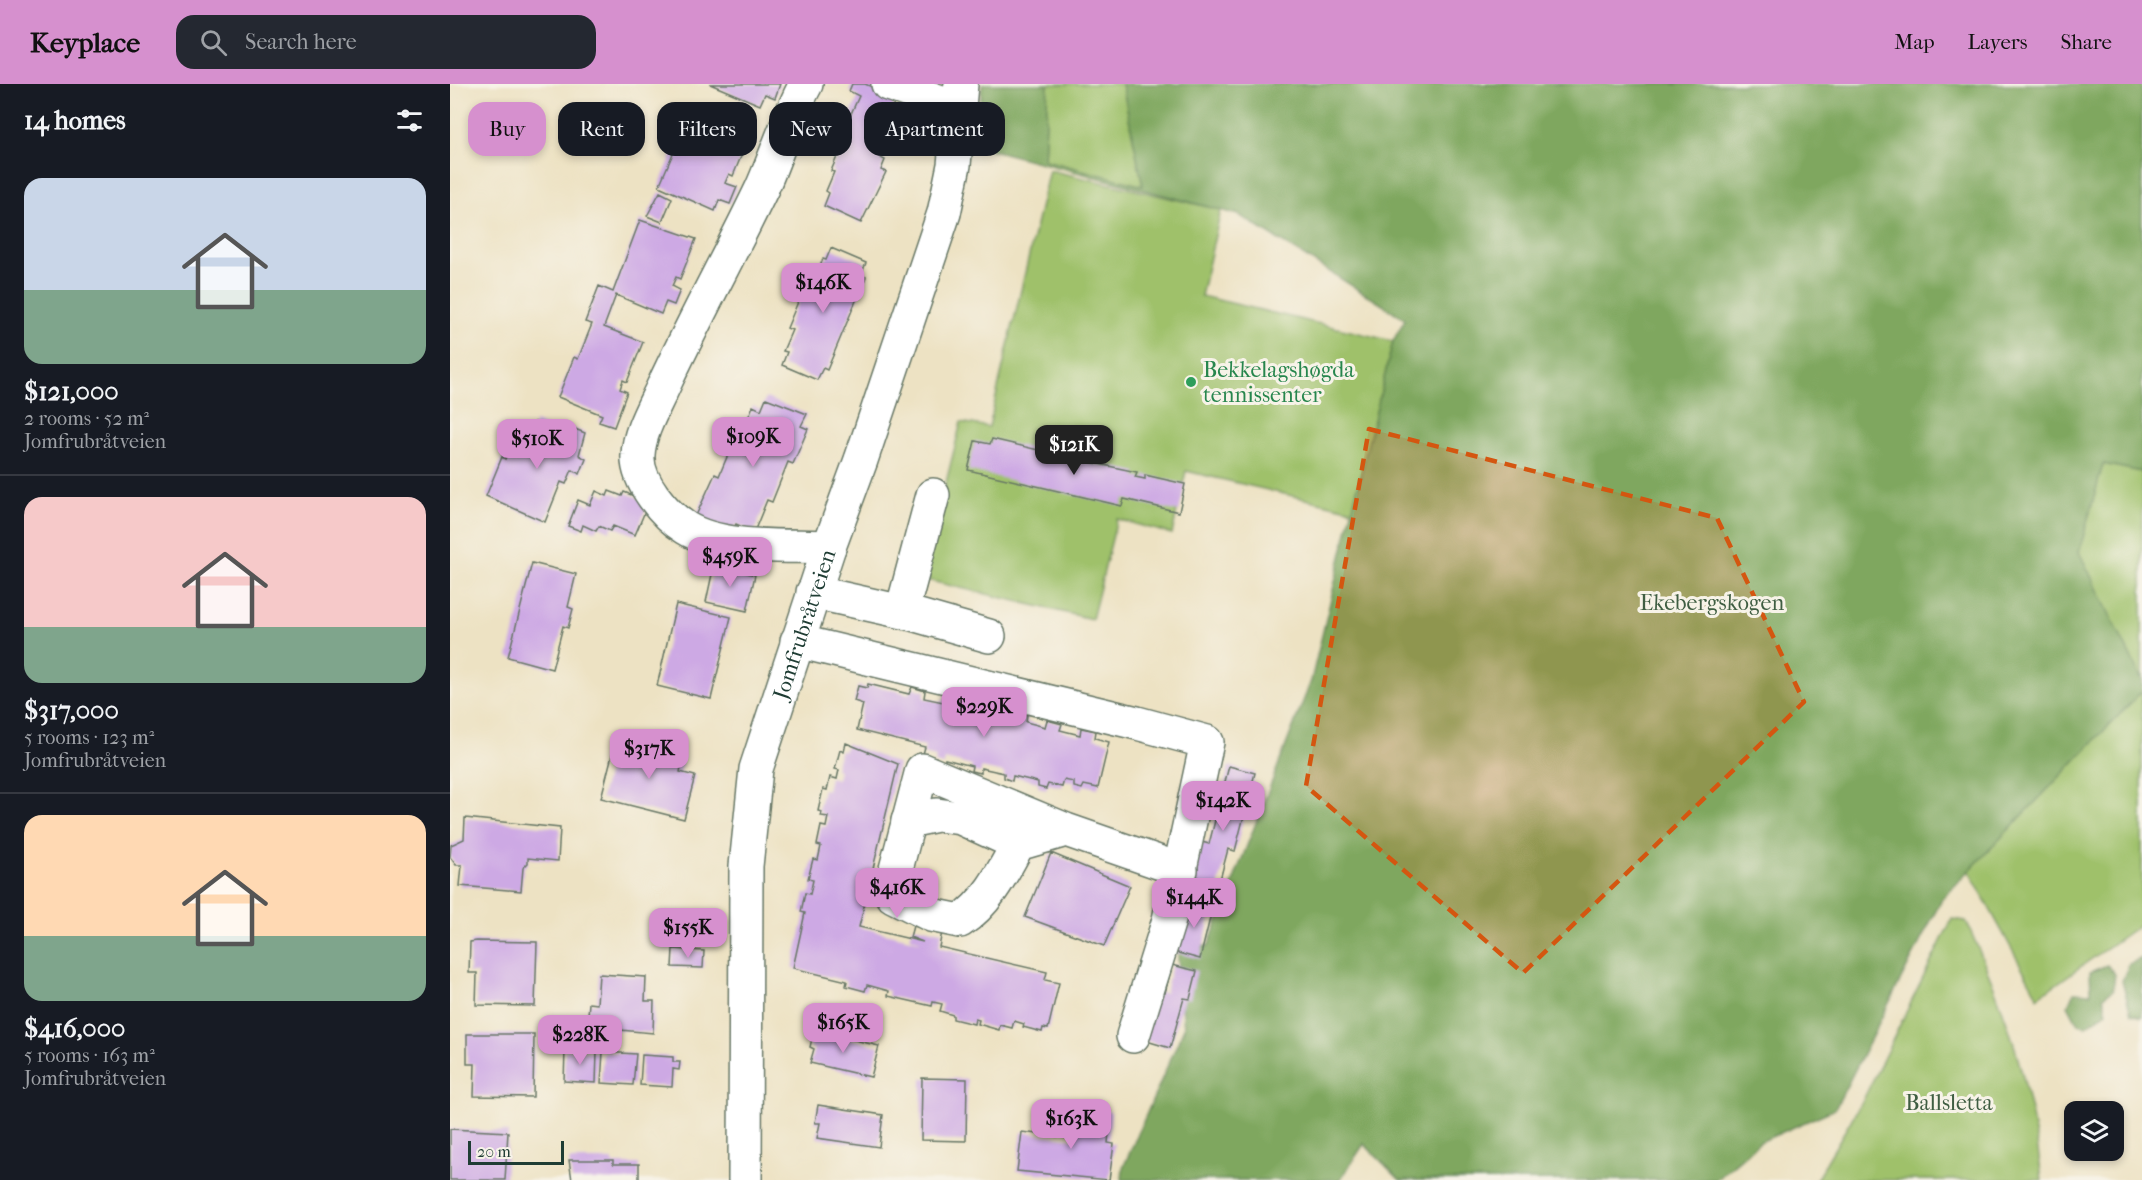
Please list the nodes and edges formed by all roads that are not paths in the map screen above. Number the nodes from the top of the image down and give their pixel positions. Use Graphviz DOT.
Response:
graph roads {
  1 [pos="806,84"];
  2 [pos="888,84"];
  3 [pos="960,96"];
  4 [pos="933,495"];
  5 [pos="829,547"];
  6 [pos="813,592"];
  7 [pos="902,611"];
  8 [pos="990,636"];
  9 [pos="797,641"];
  10 [pos="908,821"];
  11 [pos="1066,830"];
  12 [pos="1018,844"];
  13 [pos="1181,870"];
  14 [pos="1133,1036"];
  15 [pos="745,1180"];
  1 -- 5 [label="street"];
  2 -- 3 [label="street"];
  3 -- 5 [label="street, Jomfrubråtveien"];
  4 -- 7 [label="street"];
  5 -- 6 [label="street, Jomfrubråtveien"];
  6 -- 7 [label="street"];
  6 -- 9 [label="street, Jomfrubråtveien"];
  7 -- 8 [label="street"];
  9 -- 13 [label="street"];
  9 -- 15 [label="street, Jomfrubråtveien"];
  10 -- 11 [label="street"];
  10 -- 12 [label="street"];
  10 -- 12 [label="street"];
  11 -- 12 [label="street"];
  11 -- 13 [label="street"];
  13 -- 14 [label="street"];
}
